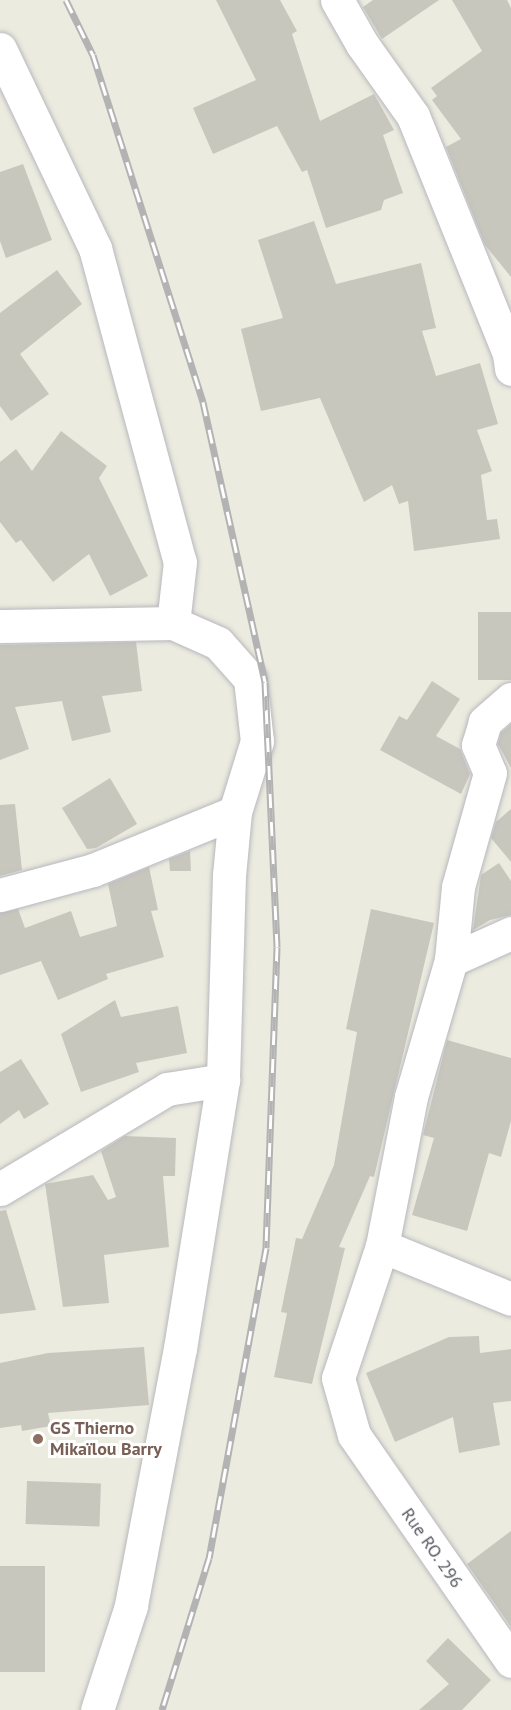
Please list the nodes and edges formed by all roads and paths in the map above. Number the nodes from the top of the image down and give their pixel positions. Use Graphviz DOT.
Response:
graph roads {
  1 [pos="337,0"];
  2 [pos="0,49"];
  3 [pos="510,359"];
  4 [pos="173,623"];
  5 [pos="0,626"];
  6 [pos="511,699"];
  7 [pos="235,812"];
  8 [pos="0,895"];
  9 [pos="511,933"];
  10 [pos="451,960"];
  11 [pos="223,1080"];
  12 [pos="0,1189"];
  13 [pos="382,1246"];
  14 [pos="511,1299"];
  15 [pos="511,1661"];
  16 [pos="97,1710"];
  1 -- 3 [label="street"];
  2 -- 4 [label="street"];
  4 -- 5 [label="street"];
  4 -- 7 [label="street"];
  6 -- 10 [label="street, Rue RO. 296"];
  7 -- 8 [label="street"];
  7 -- 11 [label="street"];
  9 -- 10 [label="street"];
  10 -- 13 [label="street, Rue RO. 296"];
  11 -- 12 [label="street"];
  11 -- 16 [label="street"];
  13 -- 14 [label="street"];
  13 -- 15 [label="street, Rue RO. 296"];
}
